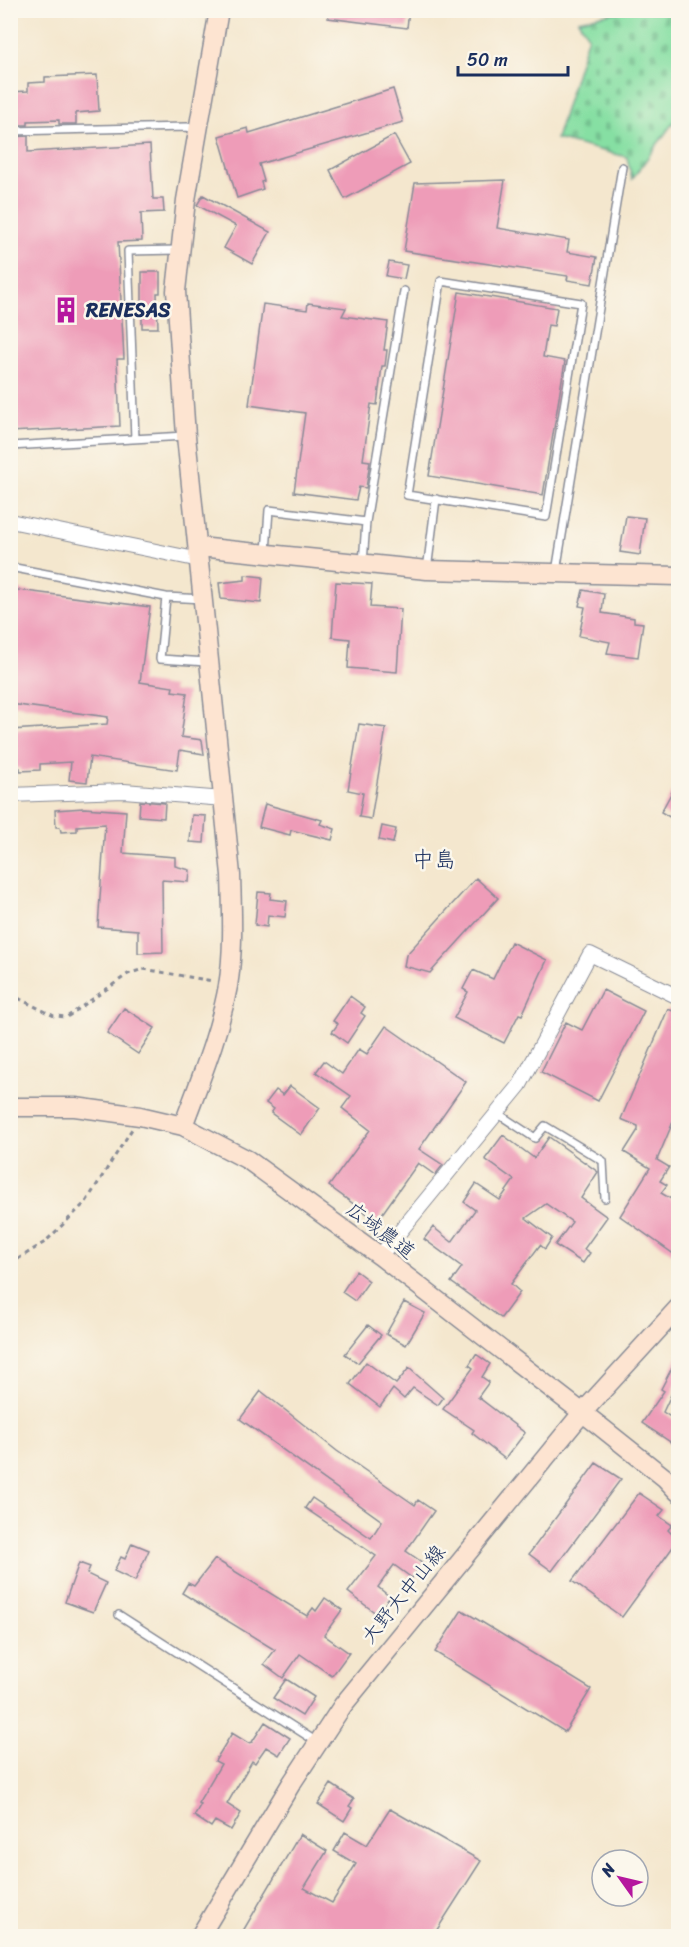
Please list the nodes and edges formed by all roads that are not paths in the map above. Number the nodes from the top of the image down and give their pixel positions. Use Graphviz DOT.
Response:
graph roads {
  1 [pos="219,10"];
  2 [pos="199,130"];
  3 [pos="10,131"];
  4 [pos="622,167"];
  5 [pos="179,250"];
  6 [pos="404,291"];
  7 [pos="186,436"];
  8 [pos="135,439"];
  9 [pos="10,446"];
  10 [pos="436,499"];
  11 [pos="10,521"];
  12 [pos="366,522"];
  13 [pos="199,554"];
  14 [pos="266,554"];
  15 [pos="363,565"];
  16 [pos="10,567"];
  17 [pos="427,570"];
  18 [pos="556,574"];
  19 [pos="678,576"];
  20 [pos="166,597"];
  21 [pos="203,598"];
  22 [pos="210,662"];
  23 [pos="10,795"];
  24 [pos="224,799"];
  25 [pos="678,997"];
  26 [pos="10,1107"];
  27 [pos="497,1113"];
  28 [pos="183,1126"];
  29 [pos="606,1198"];
  30 [pos="380,1256"];
  31 [pos="678,1308"];
  32 [pos="582,1413"];
  33 [pos="678,1492"];
  34 [pos="119,1615"];
  35 [pos="317,1742"];
  36 [pos="200,1936"];
  1 -- 2 [label="street"];
  2 -- 3 [label="lane"];
  2 -- 5 [label="street"];
  4 -- 18 [label="lane"];
  5 -- 7 [label="street"];
  5 -- 8 [label="lane"];
  6 -- 12 [label="lane"];
  7 -- 8 [label="lane"];
  7 -- 13 [label="street"];
  8 -- 9 [label="lane"];
  10 -- 10 [label="lane"];
  10 -- 17 [label="lane"];
  11 -- 13 [label="street"];
  12 -- 14 [label="lane"];
  12 -- 15 [label="lane"];
  13 -- 14 [label="street"];
  13 -- 21 [label="street"];
  14 -- 15 [label="street"];
  15 -- 17 [label="street"];
  16 -- 20 [label="lane"];
  17 -- 18 [label="street"];
  18 -- 19 [label="street"];
  20 -- 21 [label="lane"];
  20 -- 22 [label="lane"];
  21 -- 22 [label="street"];
  22 -- 24 [label="street"];
  23 -- 24 [label="street"];
  24 -- 28 [label="street"];
  25 -- 27 [label="street"];
  26 -- 28 [label="street, 広域農道"];
  27 -- 29 [label="lane"];
  27 -- 30 [label="street"];
  28 -- 30 [label="street, 広域農道"];
  30 -- 32 [label="street, 広域農道"];
  31 -- 32 [label="street, 大野大中山線"];
  32 -- 33 [label="street, 広域農道"];
  32 -- 35 [label="street, 大野大中山線"];
  34 -- 35 [label="lane"];
  35 -- 36 [label="street, 大野大中山線"];
}
